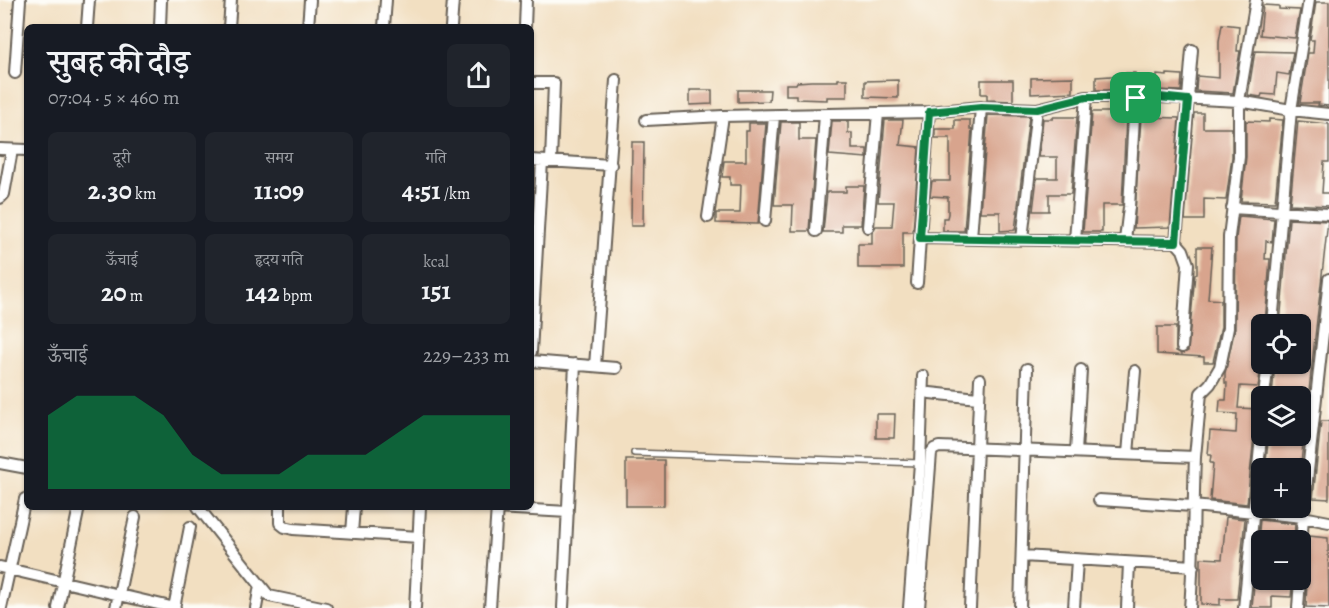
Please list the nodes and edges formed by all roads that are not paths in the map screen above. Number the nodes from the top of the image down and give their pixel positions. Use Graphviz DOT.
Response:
graph roads {
  1 [pos="20,0"];
  2 [pos="89,0"];
  3 [pos="161,0"];
  4 [pos="231,0"];
  5 [pos="310,0"];
  6 [pos="386,0"];
  7 [pos="453,0"];
  8 [pos="526,0"];
  9 [pos="1256,0"];
  10 [pos="1309,0"];
  11 [pos="87,24"];
  12 [pos="160,24"];
  13 [pos="229,24"];
  14 [pos="308,24"];
  15 [pos="384,24"];
  16 [pos="451,24"];
  17 [pos="525,24"];
  18 [pos="1192,50"];
  19 [pos="15,73"];
  20 [pos="616,80"];
  21 [pos="534,83"];
  22 [pos="1086,97"];
  23 [pos="1136,98"];
  24 [pos="1188,100"];
  25 [pos="1239,101"];
  26 [pos="981,107"];
  27 [pos="1037,109"];
  28 [pos="1291,110"];
  29 [pos="929,112"];
  30 [pos="878,113"];
  31 [pos="1329,114"];
  32 [pos="825,115"];
  33 [pos="723,116"];
  34 [pos="774,116"];
  35 [pos="646,120"];
  36 [pos="0,149"];
  37 [pos="12,150"];
  38 [pos="24,150"];
  39 [pos="541,161"];
  40 [pos="611,165"];
  41 [pos="0,198"];
  42 [pos="1232,208"];
  43 [pos="1283,211"];
  44 [pos="1329,214"];
  45 [pos="708,217"];
  46 [pos="765,221"];
  47 [pos="868,227"];
  48 [pos="816,231"];
  49 [pos="920,238"];
  50 [pos="971,238"];
  51 [pos="1022,239"];
  52 [pos="1075,240"];
  53 [pos="1125,240"];
  54 [pos="1176,242"];
  55 [pos="1329,279"];
  56 [pos="917,283"];
  57 [pos="534,295"];
  58 [pos="1273,314"];
  59 [pos="1182,347"];
  60 [pos="534,361"];
  61 [pos="575,364"];
  62 [pos="596,366"];
  63 [pos="616,368"];
  64 [pos="1027,369"];
  65 [pos="1081,370"];
  66 [pos="1135,371"];
  67 [pos="923,376"];
  68 [pos="980,379"];
  69 [pos="930,393"];
  70 [pos="978,398"];
  71 [pos="975,449"];
  72 [pos="1024,449"];
  73 [pos="1076,452"];
  74 [pos="634,453"];
  75 [pos="1128,454"];
  76 [pos="1195,457"];
  77 [pos="1309,458"];
  78 [pos="0,463"];
  79 [pos="921,464"];
  80 [pos="24,467"];
  81 [pos="1099,500"];
  82 [pos="24,502"];
  83 [pos="1193,506"];
  84 [pos="79,510"];
  85 [pos="200,510"];
  86 [pos="279,510"];
  87 [pos="354,510"];
  88 [pos="420,510"];
  89 [pos="496,510"];
  90 [pos="532,510"];
  91 [pos="567,512"];
  92 [pos="1251,512"];
  93 [pos="135,517"];
  94 [pos="1252,518"];
  95 [pos="1308,518"];
  96 [pos="1329,522"];
  97 [pos="190,527"];
  98 [pos="352,533"];
  99 [pos="419,537"];
  100 [pos="1022,556"];
  101 [pos="1077,560"];
  102 [pos="1129,563"];
  103 [pos="1193,566"];
  104 [pos="4,568"];
  105 [pos="64,582"];
  106 [pos="260,585"];
  107 [pos="1299,590"];
  108 [pos="119,595"];
  109 [pos="1,608"];
  110 [pos="58,608"];
  111 [pos="116,608"];
  112 [pos="174,608"];
  113 [pos="256,608"];
  114 [pos="324,608"];
  115 [pos="415,608"];
  116 [pos="490,608"];
  117 [pos="562,608"];
  118 [pos="909,608"];
  119 [pos="919,608"];
  120 [pos="969,608"];
  121 [pos="1020,608"];
  122 [pos="1074,608"];
  123 [pos="1126,608"];
  124 [pos="1190,608"];
  125 [pos="1244,608"];
  126 [pos="1298,608"];
  1 -- 19 [label="street"];
  2 -- 11 [label="street"];
  3 -- 12 [label="street"];
  4 -- 13 [label="street"];
  5 -- 14 [label="street"];
  6 -- 15 [label="street"];
  7 -- 16 [label="street"];
  8 -- 17 [label="street"];
  9 -- 25 [label="street"];
  10 -- 28 [label="street"];
  18 -- 24 [label="street"];
  20 -- 40 [label="street"];
  21 -- 39 [label="street"];
  22 -- 23 [label="street"];
  22 -- 27 [label="street"];
  22 -- 52 [label="street"];
  23 -- 24 [label="street"];
  23 -- 53 [label="street"];
  24 -- 25 [label="street"];
  24 -- 54 [label="street"];
  25 -- 28 [label="street"];
  25 -- 42 [label="street"];
  26 -- 27 [label="street"];
  26 -- 29 [label="street"];
  26 -- 50 [label="street"];
  27 -- 51 [label="street"];
  28 -- 31 [label="street"];
  28 -- 43 [label="street"];
  29 -- 30 [label="street"];
  29 -- 49 [label="street"];
  30 -- 32 [label="street"];
  30 -- 47 [label="street"];
  32 -- 34 [label="street"];
  32 -- 48 [label="street"];
  33 -- 34 [label="street"];
  33 -- 35 [label="street"];
  33 -- 45 [label="street"];
  34 -- 46 [label="street"];
  36 -- 37 [label="street"];
  37 -- 38 [label="street"];
  37 -- 41 [label="street"];
  39 -- 40 [label="street"];
  39 -- 57 [label="street"];
  40 -- 62 [label="street"];
  42 -- 43 [label="street"];
  42 -- 76 [label="street"];
  43 -- 44 [label="street"];
  43 -- 58 [label="street"];
  49 -- 50 [label="street"];
  49 -- 56 [label="street"];
  50 -- 51 [label="street"];
  51 -- 52 [label="street"];
  52 -- 53 [label="street"];
  53 -- 54 [label="street"];
  54 -- 59 [label="street"];
  55 -- 77 [label="street"];
  60 -- 61 [label="street"];
  61 -- 62 [label="street"];
  61 -- 91 [label="street"];
  62 -- 63 [label="street"];
  64 -- 72 [label="street"];
  65 -- 73 [label="street"];
  66 -- 75 [label="street"];
  67 -- 79 [label="street"];
  68 -- 70 [label="street"];
  69 -- 70 [label="street"];
  70 -- 71 [label="street"];
  71 -- 72 [label="street"];
  71 -- 119 [label="street"];
  71 -- 120 [label="street"];
  72 -- 73 [label="street"];
  72 -- 100 [label="street"];
  73 -- 75 [label="street"];
  74 -- 79 [label="lane"];
  75 -- 76 [label="street"];
  76 -- 83 [label="street"];
  78 -- 80 [label="street"];
  79 -- 118 [label="street"];
  81 -- 83 [label="street"];
  82 -- 104 [label="street"];
  83 -- 92 [label="street"];
  83 -- 103 [label="street"];
  84 -- 105 [label="street"];
  85 -- 106 [label="street"];
  86 -- 98 [label="street"];
  87 -- 98 [label="street"];
  88 -- 99 [label="street"];
  89 -- 116 [label="street"];
  90 -- 91 [label="street"];
  91 -- 117 [label="street"];
  93 -- 108 [label="street"];
  94 -- 125 [label="street"];
  95 -- 96 [label="street"];
  97 -- 112 [label="street"];
  98 -- 99 [label="street"];
  99 -- 115 [label="street"];
  100 -- 101 [label="street"];
  100 -- 121 [label="street"];
  101 -- 102 [label="street"];
  101 -- 122 [label="street"];
  102 -- 103 [label="street"];
  102 -- 123 [label="street"];
  103 -- 124 [label="street"];
  104 -- 105 [label="street"];
  104 -- 109 [label="street"];
  105 -- 108 [label="street"];
  105 -- 110 [label="street"];
  106 -- 113 [label="street"];
  106 -- 114 [label="street"];
  107 -- 126 [label="street"];
  108 -- 111 [label="street"];
  108 -- 112 [label="street"];
}
